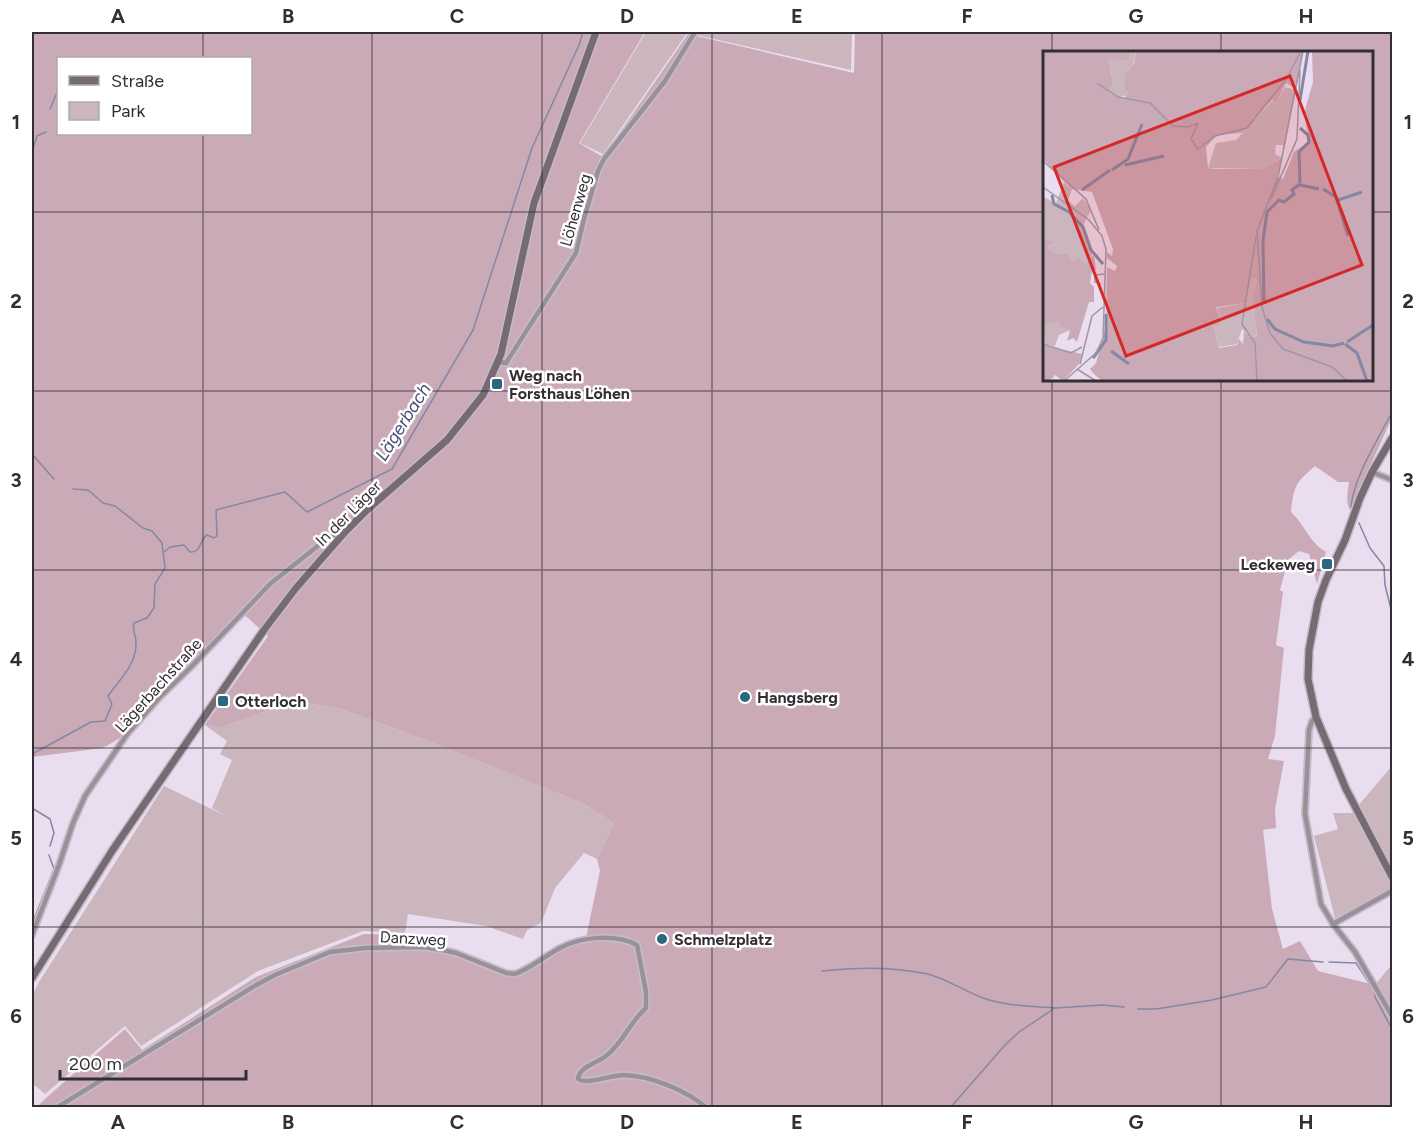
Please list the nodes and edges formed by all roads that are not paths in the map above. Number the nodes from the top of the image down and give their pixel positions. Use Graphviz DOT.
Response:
graph roads {
  1 [pos="596,32"];
  2 [pos="695,32"];
  3 [pos="499,362"];
  4 [pos="1392,438"];
  5 [pos="1372,472"];
  6 [pos="1392,480"];
  7 [pos="345,531"];
  8 [pos="1316,717"];
  9 [pos="1392,877"];
  10 [pos="1392,891"];
  11 [pos="1332,924"];
  12 [pos="32,934"];
  13 [pos="32,978"];
  14 [pos="1392,1016"];
  15 [pos="56,1107"];
  16 [pos="707,1107"];
  1 -- 3 [label="main road, In der Läger"];
  2 -- 3 [label="street, Löhenweg"];
  3 -- 7 [label="main road, In der Läger"];
  4 -- 5 [label="main road"];
  5 -- 6 [label="street"];
  5 -- 8 [label="main road"];
  7 -- 12 [label="street, Lägerbachstraße"];
  7 -- 13 [label="main road, In der Läger"];
  8 -- 9 [label="main road"];
  8 -- 11 [label="street"];
  10 -- 11 [label="street"];
  11 -- 14 [label="street"];
  15 -- 16 [label="street, Danzweg"];
}
